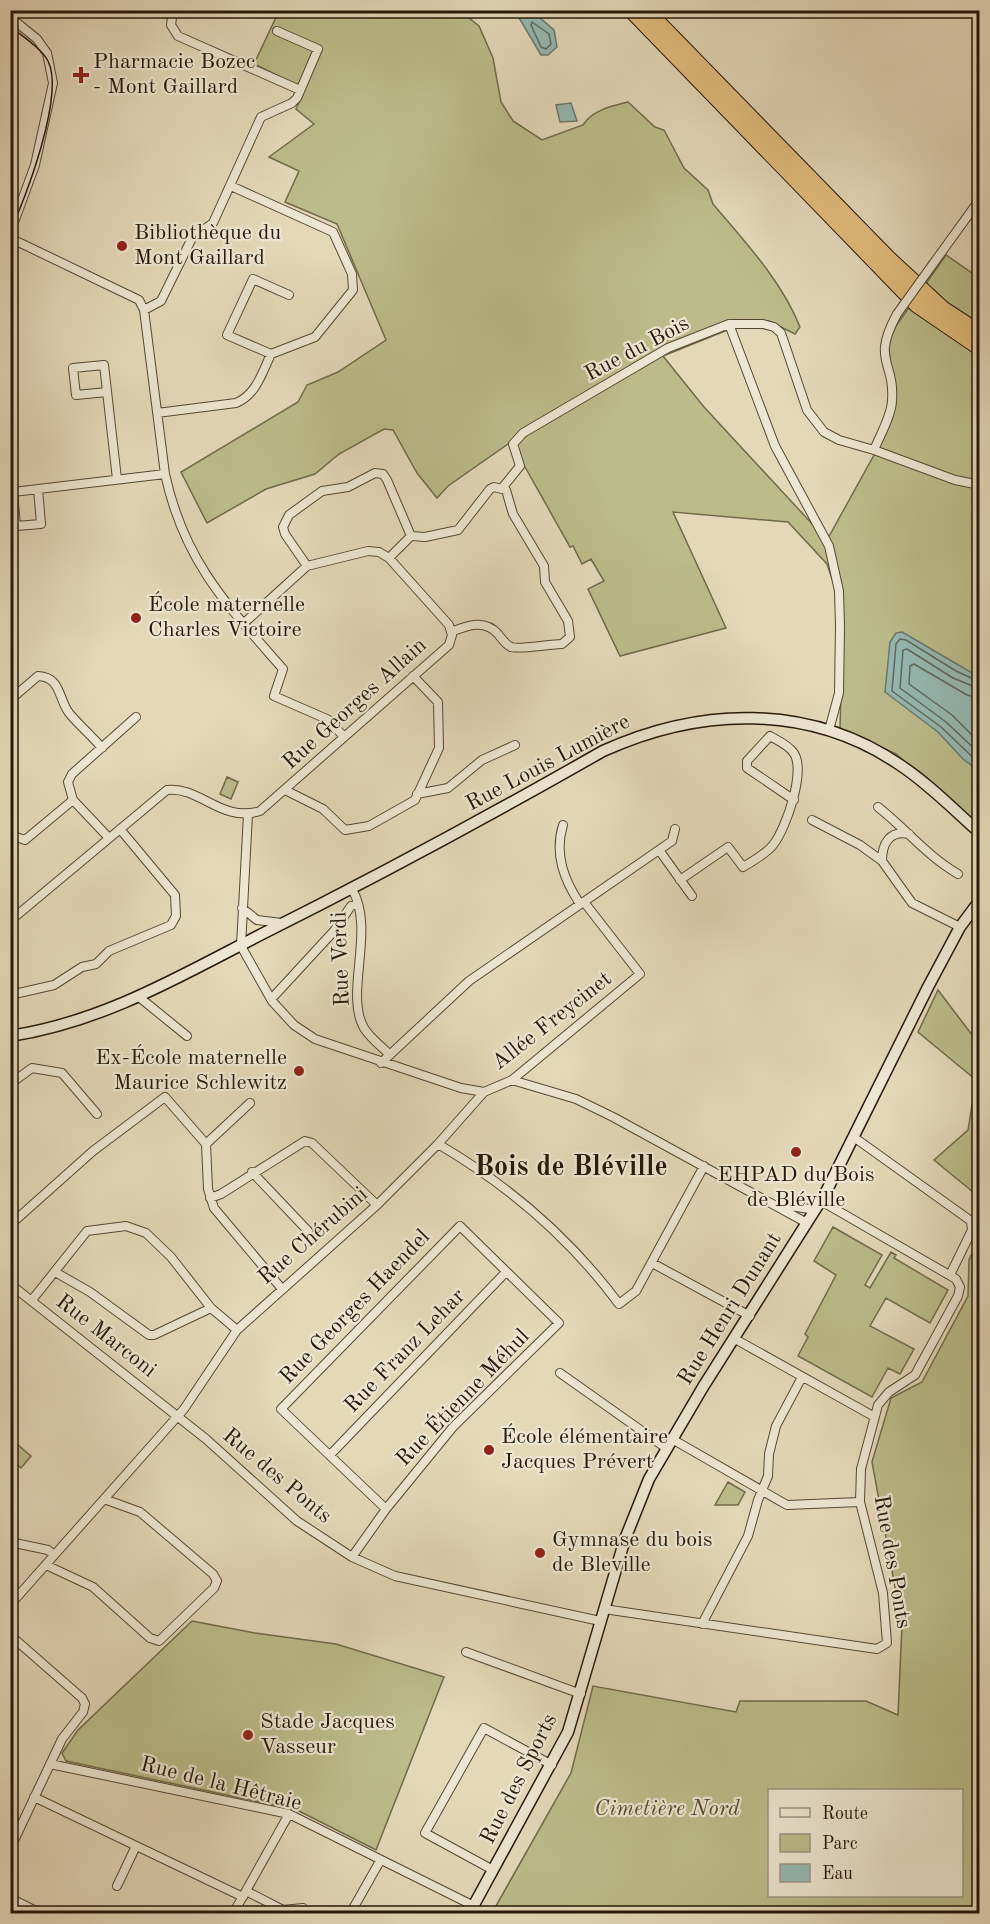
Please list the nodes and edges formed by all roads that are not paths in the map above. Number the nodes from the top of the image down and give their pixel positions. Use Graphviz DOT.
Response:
graph roads {
  1 [pos="173,10"];
  2 [pos="631,10"];
  3 [pos="646,10"];
  4 [pos="10,17"];
  5 [pos="277,32"];
  6 [pos="300,90"];
  7 [pos="231,186"];
  8 [pos="980,199"];
  9 [pos="11,241"];
  10 [pos="289,295"];
  11 [pos="144,310"];
  12 [pos="729,324"];
  13 [pos="980,333"];
  14 [pos="980,348"];
  15 [pos="271,354"];
  16 [pos="107,392"];
  17 [pos="157,413"];
  18 [pos="874,450"];
  19 [pos="165,474"];
  20 [pos="117,479"];
  21 [pos="980,485"];
  22 [pos="503,487"];
  23 [pos="39,489"];
  24 [pos="411,536"];
  25 [pos="389,558"];
  26 [pos="307,566"];
  27 [pos="243,624"];
  28 [pos="451,632"];
  29 [pos="413,676"];
  30 [pos="10,700"];
  31 [pos="136,717"];
  32 [pos="829,730"];
  33 [pos="344,737"];
  34 [pos="515,745"];
  35 [pos="102,748"];
  36 [pos="285,790"];
  37 [pos="417,794"];
  38 [pos="73,800"];
  39 [pos="794,800"];
  40 [pos="878,807"];
  41 [pos="248,814"];
  42 [pos="812,820"];
  43 [pos="563,825"];
  44 [pos="120,829"];
  45 [pos="675,829"];
  46 [pos="980,833"];
  47 [pos="910,834"];
  48 [pos="10,835"];
  49 [pos="109,838"];
  50 [pos="659,850"];
  51 [pos="882,861"];
  52 [pos="958,874"];
  53 [pos="680,880"];
  54 [pos="352,889"];
  55 [pos="692,896"];
  56 [pos="980,900"];
  57 [pos="582,903"];
  58 [pos="358,904"];
  59 [pos="242,908"];
  60 [pos="10,921"];
  61 [pos="293,921"];
  62 [pos="960,927"];
  63 [pos="241,946"];
  64 [pos="274,994"];
  65 [pos="10,995"];
  66 [pos="139,997"];
  67 [pos="10,1036"];
  68 [pos="187,1036"];
  69 [pos="390,1055"];
  70 [pos="381,1063"];
  71 [pos="512,1080"];
  72 [pos="10,1084"];
  73 [pos="484,1092"];
  74 [pos="250,1104"];
  75 [pos="97,1114"];
  76 [pos="855,1138"];
  77 [pos="206,1144"];
  78 [pos="438,1144"];
  79 [pos="704,1166"];
  80 [pos="252,1172"];
  81 [pos="210,1198"];
  82 [pos="772,1203"];
  83 [pos="377,1204"];
  84 [pos="818,1205"];
  85 [pos="12,1220"];
  86 [pos="807,1223"];
  87 [pos="308,1231"];
  88 [pos="652,1263"];
  89 [pos="55,1272"];
  90 [pos="506,1272"];
  91 [pos="950,1275"];
  92 [pos="10,1284"];
  93 [pos="282,1289"];
  94 [pos="32,1300"];
  95 [pos="211,1308"];
  96 [pos="750,1316"];
  97 [pos="559,1323"];
  98 [pos="237,1330"];
  99 [pos="735,1339"];
  100 [pos="560,1373"];
  101 [pos="802,1377"];
  102 [pos="178,1416"];
  103 [pos="873,1416"];
  104 [pos="669,1443"];
  105 [pos="330,1455"];
  106 [pos="762,1491"];
  107 [pos="104,1499"];
  108 [pos="860,1502"];
  109 [pos="386,1509"];
  110 [pos="10,1542"];
  111 [pos="54,1555"];
  112 [pos="352,1557"];
  113 [pos="46,1565"];
  114 [pos="10,1605"];
  115 [pos="604,1609"];
  116 [pos="600,1622"];
  117 [pos="702,1623"];
  118 [pos="10,1635"];
  119 [pos="466,1653"];
  120 [pos="581,1694"];
  121 [pos="50,1764"];
  122 [pos="552,1765"];
  123 [pos="34,1797"];
  124 [pos="289,1814"];
  125 [pos="13,1837"];
  126 [pos="136,1846"];
  127 [pos="10,1850"];
  128 [pos="380,1861"];
  129 [pos="493,1870"];
  130 [pos="117,1886"];
  131 [pos="244,1894"];
  132 [pos="10,1898"];
  133 [pos="303,1908"];
  134 [pos="471,1910"];
  135 [pos="42,1914"];
  136 [pos="234,1914"];
  137 [pos="351,1914"];
  1 -- 6 [label="street"];
  2 -- 14 [label="highway"];
  3 -- 13 [label="highway"];
  4 -- 9 [label="street"];
  5 -- 6 [label="street"];
  6 -- 7 [label="street"];
  7 -- 11 [label="street"];
  7 -- 15 [label="street"];
  8 -- 18 [label="street, bridge"];
  9 -- 11 [label="street"];
  10 -- 15 [label="street"];
  11 -- 17 [label="street"];
  12 -- 18 [label="street, Rue du Bois"];
  12 -- 22 [label="street, Rue du Bois"];
  12 -- 32 [label="street"];
  15 -- 17 [label="street"];
  16 -- 16 [label="street"];
  16 -- 20 [label="street"];
  17 -- 19 [label="street"];
  18 -- 21 [label="street, Rue du Bois"];
  19 -- 20 [label="street"];
  19 -- 27 [label="street"];
  20 -- 23 [label="street"];
  22 -- 24 [label="street"];
  22 -- 28 [label="street"];
  23 -- 23 [label="street"];
  24 -- 25 [label="street"];
  24 -- 26 [label="street"];
  25 -- 26 [label="street"];
  25 -- 28 [label="street, Rue Georges Allain"];
  26 -- 27 [label="street"];
  27 -- 33 [label="street"];
  28 -- 29 [label="street, Rue Georges Allain"];
  29 -- 33 [label="street, Rue Georges Allain"];
  29 -- 37 [label="street"];
  30 -- 35 [label="street"];
  31 -- 35 [label="street"];
  32 -- 46 [label="street, Rue Louis Lumière"];
  32 -- 54 [label="street, Rue Louis Lumière"];
  33 -- 36 [label="street, Rue Georges Allain"];
  34 -- 37 [label="street"];
  35 -- 38 [label="street"];
  36 -- 37 [label="street"];
  36 -- 41 [label="street, Rue Georges Allain"];
  38 -- 48 [label="street"];
  38 -- 49 [label="street"];
  39 -- 39 [label="street"];
  39 -- 53 [label="street"];
  40 -- 47 [label="street"];
  41 -- 44 [label="street"];
  41 -- 59 [label="street"];
  42 -- 51 [label="street"];
  43 -- 57 [label="street"];
  44 -- 49 [label="street"];
  44 -- 65 [label="street"];
  45 -- 50 [label="street"];
  47 -- 51 [label="street"];
  47 -- 52 [label="street"];
  49 -- 60 [label="street"];
  50 -- 53 [label="street"];
  50 -- 57 [label="street"];
  51 -- 62 [label="street"];
  53 -- 55 [label="street"];
  54 -- 58 [label="street, Rue Verdi"];
  54 -- 61 [label="street, Rue Louis Lumière"];
  56 -- 62 [label="street, Rue Henri Dunant"];
  57 -- 69 [label="street"];
  57 -- 71 [label="street, Allée Freycinet"];
  58 -- 64 [label="street"];
  58 -- 69 [label="street, Rue Verdi"];
  59 -- 61 [label="street"];
  59 -- 63 [label="street"];
  61 -- 63 [label="street, Rue Louis Lumière"];
  62 -- 76 [label="street, Rue Henri Dunant"];
  63 -- 66 [label="street, Rue Louis Lumière"];
  63 -- 70 [label="street"];
  66 -- 67 [label="street, Rue Louis Lumière"];
  66 -- 68 [label="street"];
  69 -- 70 [label="street"];
  70 -- 73 [label="street"];
  71 -- 73 [label="street, Allée Freycinet"];
  71 -- 79 [label="street"];
  72 -- 75 [label="street"];
  73 -- 78 [label="street, Rue Chérubini"];
  74 -- 77 [label="street"];
  76 -- 84 [label="street, Rue Henri Dunant"];
  76 -- 91 [label="street"];
  77 -- 81 [label="street"];
  77 -- 85 [label="street"];
  78 -- 83 [label="street, Rue Chérubini"];
  78 -- 88 [label="street"];
  79 -- 82 [label="street"];
  79 -- 88 [label="street"];
  80 -- 81 [label="street"];
  80 -- 83 [label="street"];
  80 -- 87 [label="street"];
  81 -- 93 [label="street"];
  82 -- 84 [label="street"];
  82 -- 86 [label="street"];
  83 -- 93 [label="street, Rue Chérubini"];
  84 -- 86 [label="street, Rue Henri Dunant"];
  84 -- 91 [label="street"];
  86 -- 96 [label="street, Rue Henri Dunant"];
  88 -- 96 [label="street"];
  89 -- 94 [label="street"];
  89 -- 95 [label="street"];
  89 -- 95 [label="street"];
  90 -- 97 [label="street, Rue Georges Haendel"];
  90 -- 105 [label="street, Rue Franz Lehar"];
  90 -- 105 [label="street, Rue Georges Haendel"];
  91 -- 103 [label="street, Rue des Ponts"];
  92 -- 94 [label="street, Rue Marconi"];
  93 -- 98 [label="street, Rue Chérubini"];
  94 -- 102 [label="street, Rue Marconi"];
  95 -- 98 [label="street"];
  96 -- 99 [label="street, Rue Henri Dunant"];
  97 -- 109 [label="street, Rue Étienne Méhul"];
  98 -- 102 [label="street, Rue Chérubini"];
  99 -- 101 [label="street"];
  99 -- 104 [label="street, Rue Henri Dunant"];
  100 -- 104 [label="street"];
  101 -- 103 [label="street"];
  101 -- 106 [label="street"];
  102 -- 107 [label="street, Rue Chérubini"];
  102 -- 112 [label="street, Rue des Ponts"];
  103 -- 108 [label="street, Rue des Ponts"];
  104 -- 106 [label="street"];
  104 -- 115 [label="street, Rue Henri Dunant"];
  105 -- 109 [label="street, Rue Georges Haendel"];
  106 -- 108 [label="street"];
  106 -- 117 [label="street"];
  107 -- 111 [label="street, Rue Chérubini"];
  107 -- 113 [label="street"];
  108 -- 117 [label="street, Rue des Ponts"];
  109 -- 112 [label="street, Rue Étienne Méhul"];
  110 -- 111 [label="street"];
  111 -- 113 [label="street, Rue Chérubini"];
  112 -- 116 [label="street, Rue des Ponts"];
  113 -- 114 [label="street, Rue Chérubini"];
  115 -- 116 [label="street, Rue Henri Dunant"];
  115 -- 117 [label="street, Rue des Ponts"];
  116 -- 120 [label="street, Rue des Sports"];
  118 -- 121 [label="street"];
  119 -- 120 [label="street"];
  120 -- 122 [label="street, Rue des Sports"];
  121 -- 123 [label="street"];
  121 -- 124 [label="street, Rue de la Hêtraie"];
  122 -- 129 [label="street, Rue des Sports"];
  122 -- 129 [label="street"];
  123 -- 125 [label="street"];
  123 -- 126 [label="street"];
  124 -- 128 [label="street, Rue de la Hêtraie"];
  124 -- 131 [label="street"];
  125 -- 127 [label="street"];
  126 -- 130 [label="street"];
  126 -- 131 [label="street"];
  128 -- 134 [label="street, Rue de la Hêtraie"];
  128 -- 137 [label="street"];
  129 -- 134 [label="street, Rue des Sports"];
  131 -- 133 [label="street"];
  131 -- 136 [label="street"];
  132 -- 135 [label="street"];
}
